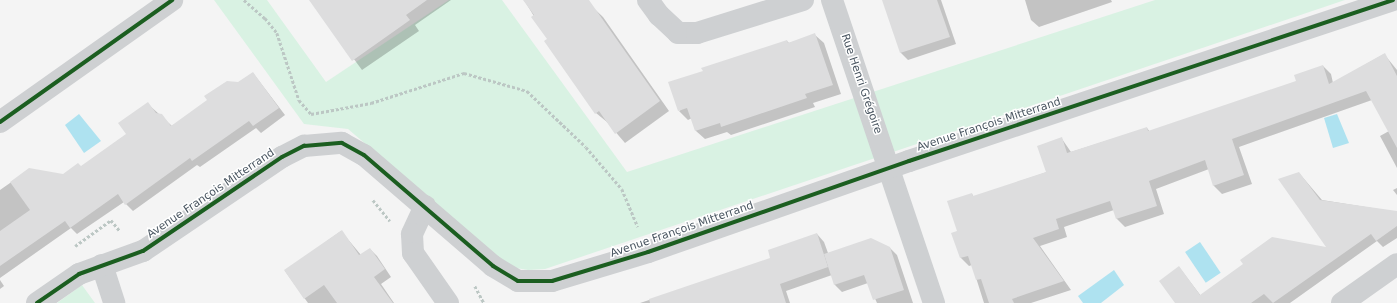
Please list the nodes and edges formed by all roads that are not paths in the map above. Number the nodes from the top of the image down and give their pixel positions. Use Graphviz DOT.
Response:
graph roads {
  1 [pos="172,0"];
  2 [pos="648,0"];
  3 [pos="803,0"];
  4 [pos="832,0"];
  5 [pos="1393,0"];
  6 [pos="0,122"];
  7 [pos="890,167"];
  8 [pos="425,206"];
  9 [pos="1397,264"];
  10 [pos="102,265"];
  11 [pos="37,303"];
  12 [pos="114,303"];
  13 [pos="448,303"];
  14 [pos="934,303"];
  15 [pos="1342,303"];
  1 -- 6 [label="street"];
  2 -- 3 [label="street"];
  4 -- 7 [label="street, Rue Henri Grégoire"];
  5 -- 7 [label="street, Avenue François Mitterrand"];
  7 -- 8 [label="street, Avenue François Mitterrand"];
  7 -- 14 [label="street, Rue Henri Grégoire"];
  8 -- 10 [label="street, Avenue François Mitterrand"];
  8 -- 13 [label="street"];
  9 -- 15 [label="street"];
  10 -- 11 [label="street, Avenue François Mitterrand"];
  10 -- 12 [label="street"];
}
